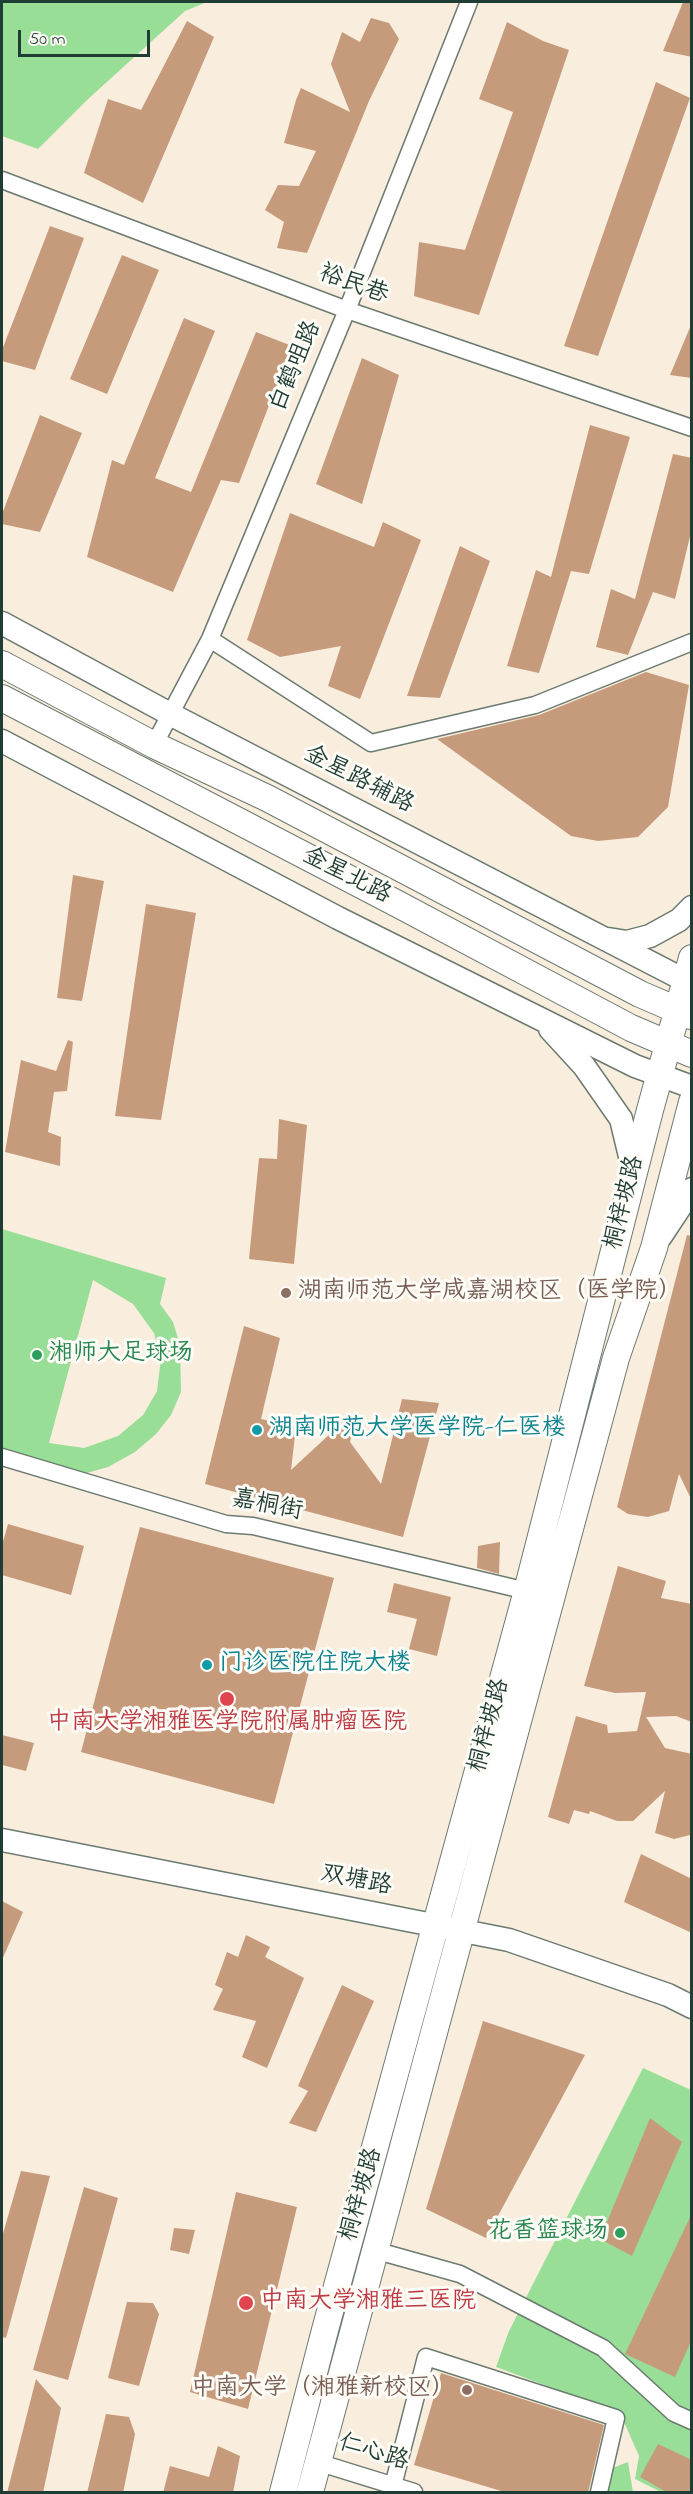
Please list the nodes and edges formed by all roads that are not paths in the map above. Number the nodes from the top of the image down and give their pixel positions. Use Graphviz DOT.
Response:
graph roads {
  1 [pos="469,2"];
  2 [pos="2,180"];
  3 [pos="347,310"];
  4 [pos="692,428"];
  5 [pos="2,623"];
  6 [pos="210,639"];
  7 [pos="692,642"];
  8 [pos="2,664"];
  9 [pos="2,698"];
  10 [pos="170,714"];
  11 [pos="2,741"];
  12 [pos="154,745"];
  13 [pos="692,906"];
  14 [pos="603,939"];
  15 [pos="689,974"];
  16 [pos="684,1013"];
  17 [pos="541,1019"];
  18 [pos="668,1045"];
  19 [pos="692,1054"];
  20 [pos="659,1076"];
  21 [pos="692,1087"];
  22 [pos="692,1102"];
  23 [pos="634,1173"];
  24 [pos="692,1189"];
  25 [pos="654,1248"];
  26 [pos="2,1457"];
  27 [pos="527,1592"];
  28 [pos="2,1840"];
  29 [pos="436,1926"];
  30 [pos="461,1931"];
  31 [pos="692,2007"];
  32 [pos="374,2250"];
  33 [pos="692,2421"];
  34 [pos="317,2462"];
  35 [pos="393,2486"];
  36 [pos="283,2493"];
  37 [pos="310,2493"];
  38 [pos="414,2493"];
  39 [pos="599,2493"];
  1 -- 3 [label="street, 白鹤咀路"];
  2 -- 3 [label="street, 裕民巷"];
  3 -- 4 [label="street, 裕民巷"];
  3 -- 6 [label="street, 白鹤咀路"];
  5 -- 10 [label="street, 金星路辅路"];
  6 -- 7 [label="street"];
  6 -- 10 [label="street, 白鹤咀路"];
  8 -- 12 [label="main road, 金星北路"];
  9 -- 18 [label="main road, 金星北路"];
  10 -- 12 [label="street, 白鹤咀路"];
  10 -- 14 [label="street, 金星路辅路"];
  11 -- 17 [label="street"];
  12 -- 16 [label="main road, 金星北路"];
  13 -- 14 [label="street"];
  14 -- 15 [label="street, 金星路辅路"];
  15 -- 16 [label="main road, 桐梓坡路"];
  16 -- 18 [label="main road, 桐梓坡路"];
  17 -- 20 [label="street"];
  17 -- 23 [label="street"];
  18 -- 19 [label="main road, 金星北路"];
  18 -- 20 [label="main road, 桐梓坡路"];
  20 -- 21 [label="street"];
  20 -- 23 [label="main road, 桐梓坡路"];
  22 -- 25 [label="main road, 桐梓坡路"];
  23 -- 27 [label="main road, 桐梓坡路"];
  24 -- 25 [label="street"];
  25 -- 30 [label="main road, 桐梓坡路"];
  26 -- 27 [label="street, 嘉桐街"];
  27 -- 29 [label="main road, 桐梓坡路"];
  28 -- 29 [label="street, 双塘路"];
  29 -- 30 [label="street, 双塘路"];
  29 -- 36 [label="main road, 桐梓坡路"];
  30 -- 31 [label="street, 双塘路"];
  30 -- 32 [label="main road, 桐梓坡路"];
  32 -- 33 [label="street"];
  32 -- 34 [label="main road, 桐梓坡路"];
  34 -- 35 [label="street, 仁心路"];
  34 -- 37 [label="main road, 桐梓坡路"];
  35 -- 38 [label="street, 仁心路"];
  35 -- 39 [label="street"];
}
